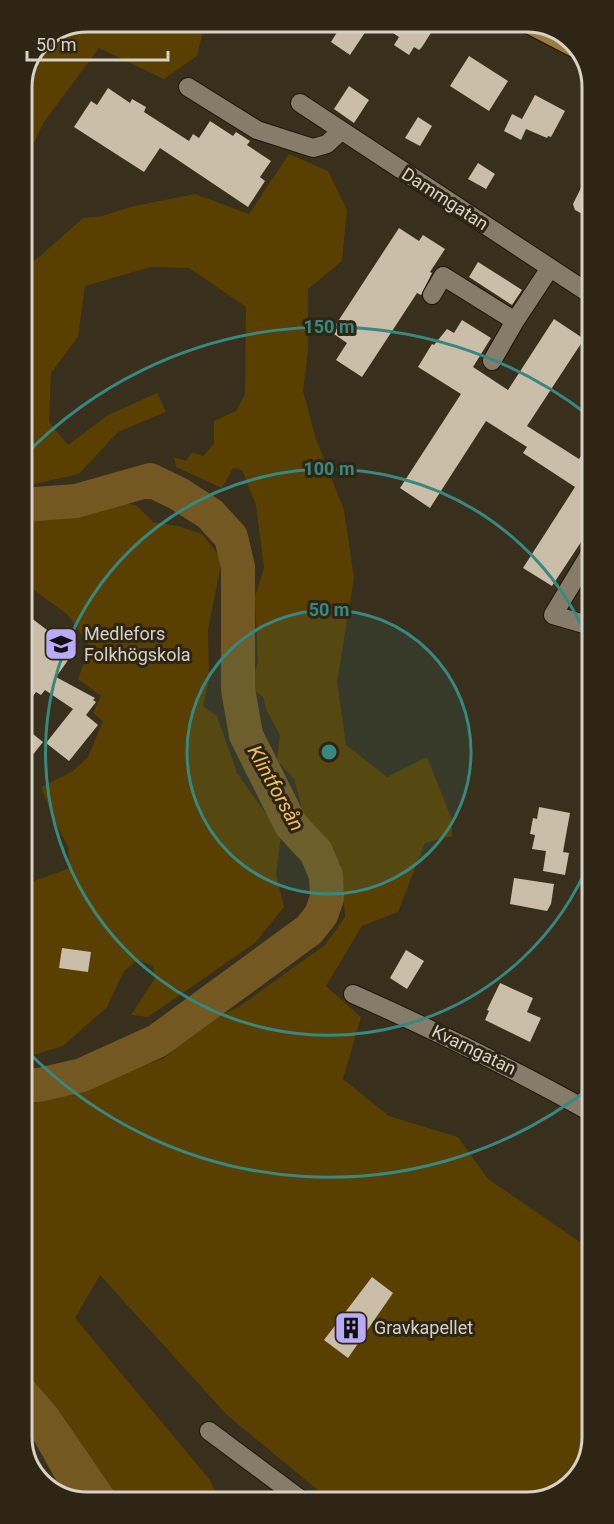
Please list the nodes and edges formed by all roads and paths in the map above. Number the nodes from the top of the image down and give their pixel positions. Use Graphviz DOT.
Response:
graph roads {
  1 [pos="188,87"];
  2 [pos="300,103"];
  3 [pos="341,130"];
  4 [pos="550,268"];
  5 [pos="582,289"];
  6 [pos="432,295"];
  7 [pos="515,321"];
  8 [pos="492,361"];
  9 [pos="582,567"];
  10 [pos="582,623"];
  11 [pos="352,994"];
  12 [pos="582,1107"];
  13 [pos="209,1431"];
  14 [pos="291,1492"];
  1 -- 3 [label="street"];
  2 -- 3 [label="street, Dammgatan"];
  3 -- 4 [label="street, Dammgatan"];
  4 -- 5 [label="street, Dammgatan"];
  4 -- 7 [label="street"];
  6 -- 7 [label="street"];
  7 -- 8 [label="street"];
  9 -- 10 [label="street"];
  11 -- 12 [label="street, Kvarngatan"];
  13 -- 14 [label="street"];
}
